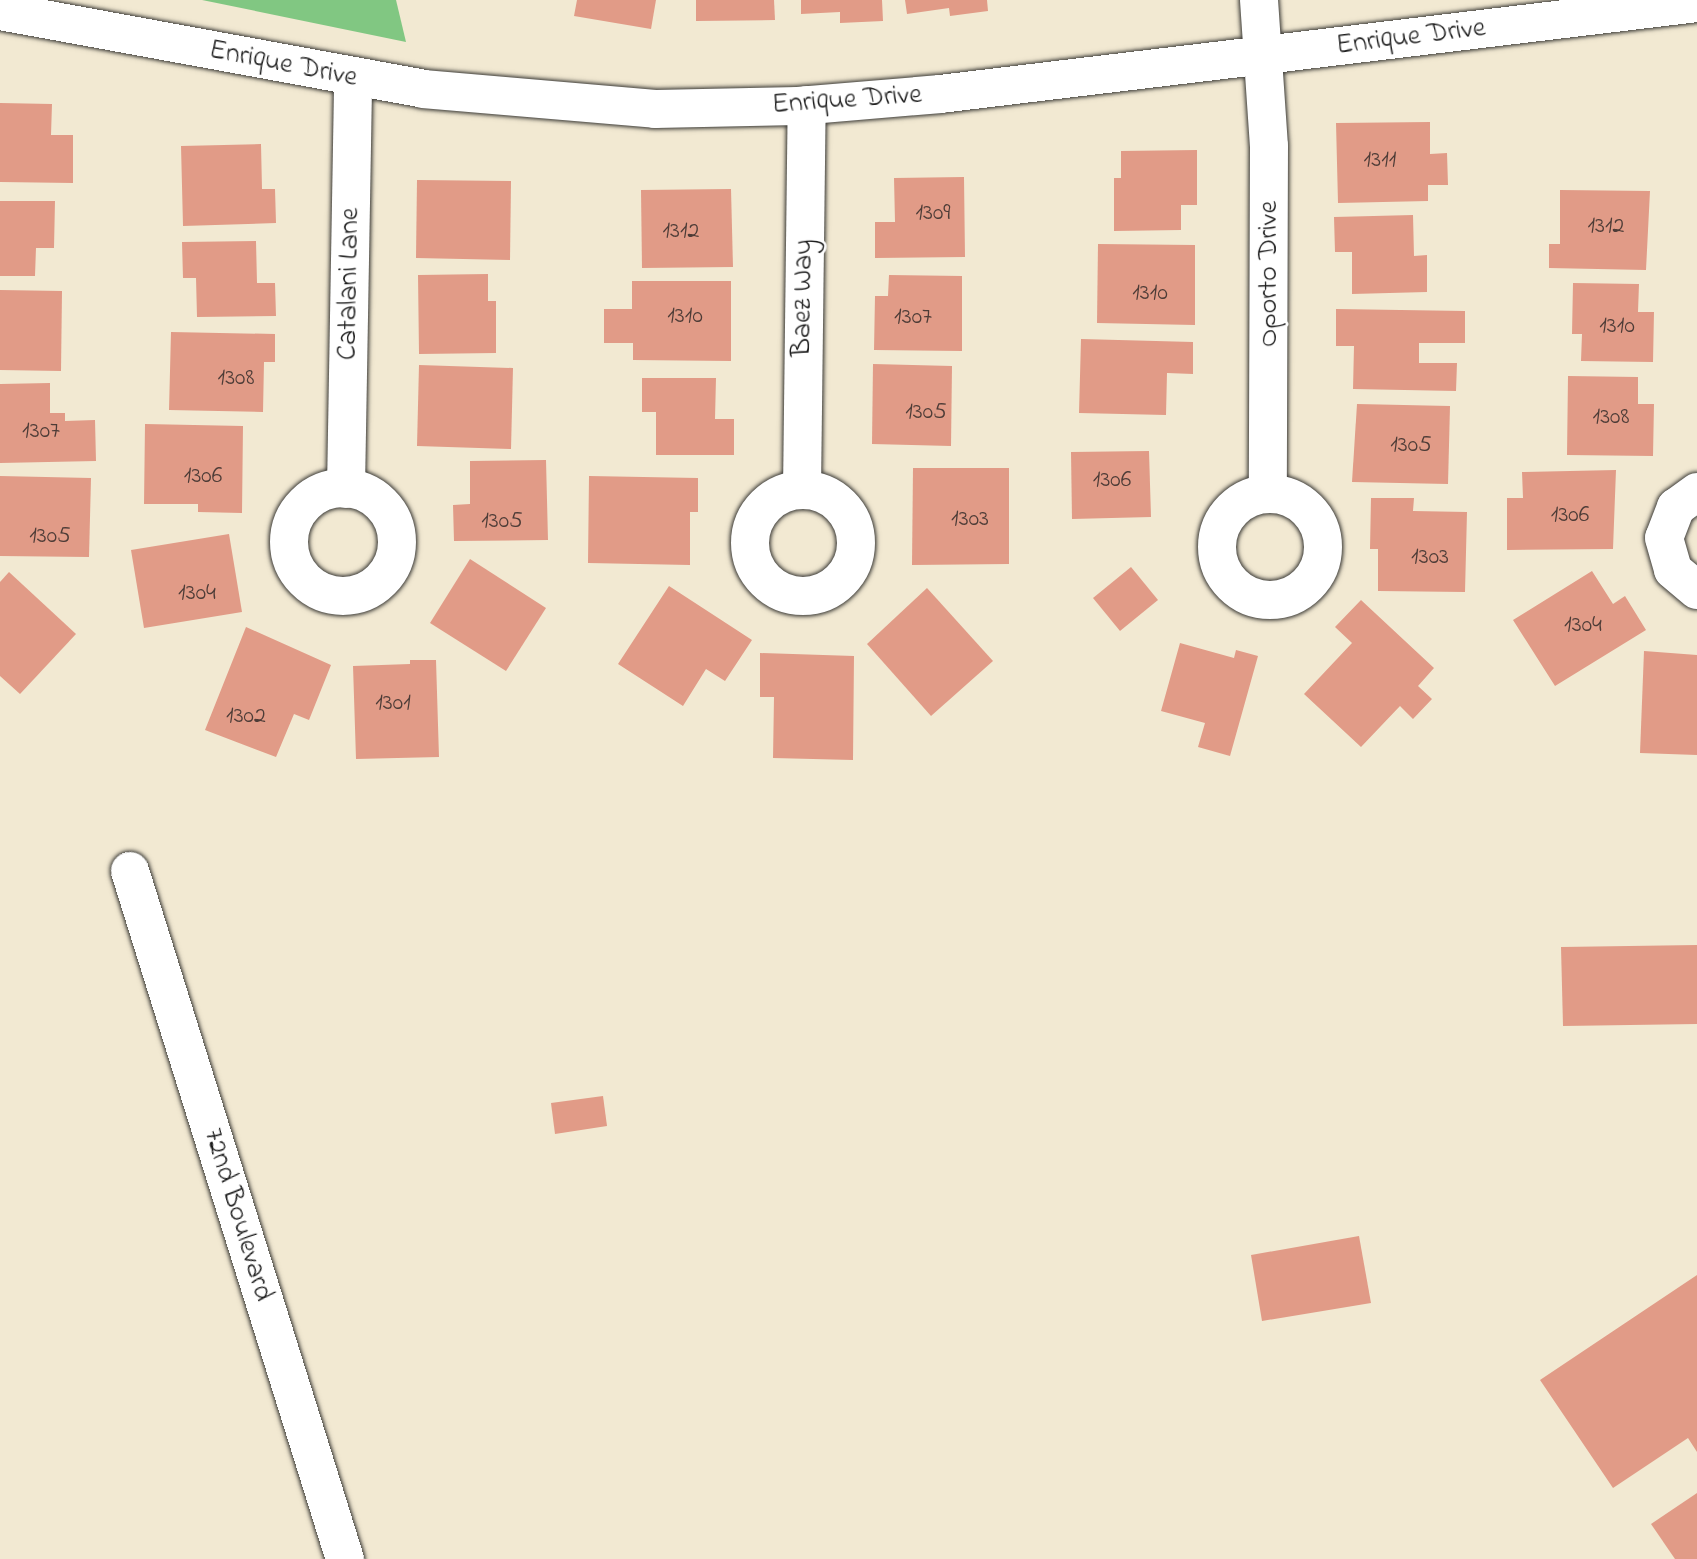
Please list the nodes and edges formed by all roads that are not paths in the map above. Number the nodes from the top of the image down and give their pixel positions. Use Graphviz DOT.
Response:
graph roads {
  1 [pos="1259,0"];
  2 [pos="1697,3"];
  3 [pos="0,11"];
  4 [pos="1265,55"];
  5 [pos="353,79"];
  6 [pos="807,105"];
  7 [pos="346,489"];
  8 [pos="802,490"];
  9 [pos="1697,492"];
  10 [pos="1268,493"];
  11 [pos="1697,590"];
  12 [pos="130,871"];
  13 [pos="345,1559"];
  1 -- 4 [label="street, Oporto Drive"];
  2 -- 4 [label="street, Enrique Drive"];
  3 -- 5 [label="street, Enrique Drive"];
  4 -- 6 [label="street, Enrique Drive"];
  4 -- 10 [label="street, Oporto Drive"];
  5 -- 6 [label="street, Enrique Drive"];
  5 -- 7 [label="street, Catalani Lane"];
  6 -- 8 [label="street, Baez Way"];
  9 -- 11 [label="street"];
  12 -- 13 [label="street, 72nd Boulevard"];
}
